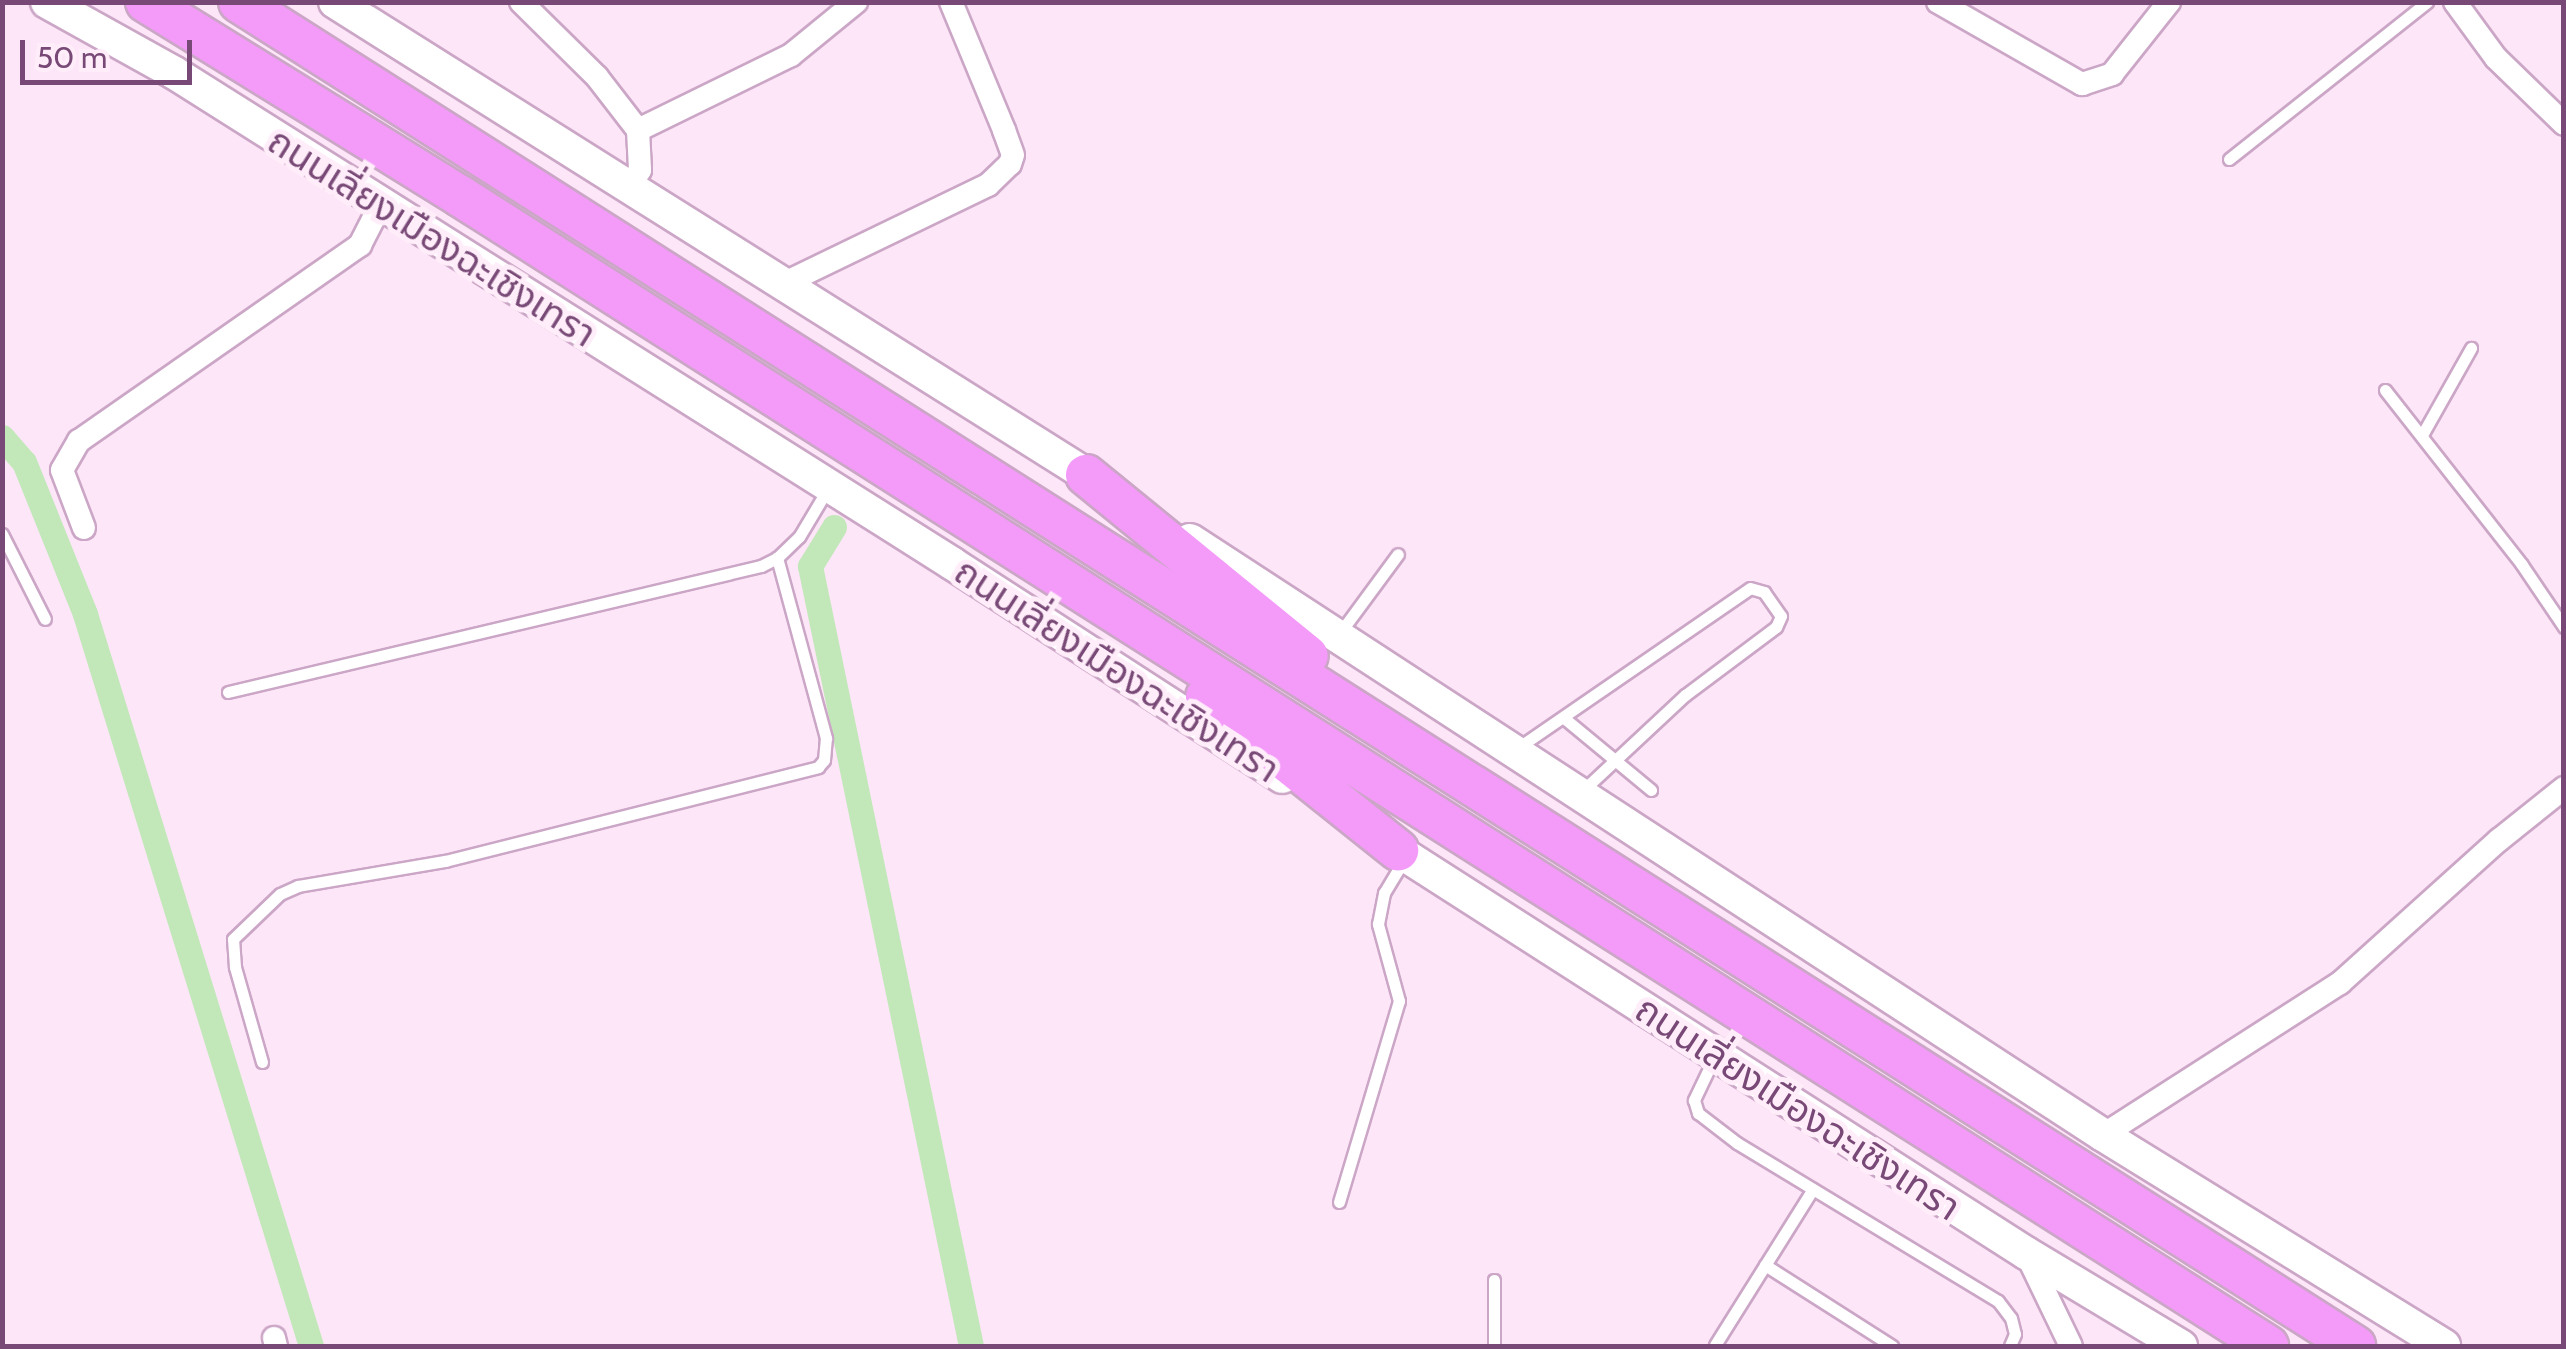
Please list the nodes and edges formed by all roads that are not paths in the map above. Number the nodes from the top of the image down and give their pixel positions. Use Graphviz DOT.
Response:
graph roads {
  1 [pos="47,2"];
  2 [pos="146,2"];
  3 [pos="240,2"];
  4 [pos="335,2"];
  5 [pos="520,2"];
  6 [pos="856,2"];
  7 [pos="951,2"];
  8 [pos="1938,2"];
  9 [pos="2169,2"];
  10 [pos="2427,2"];
  11 [pos="2456,2"];
  12 [pos="2564,124"];
  13 [pos="638,130"];
  14 [pos="2229,160"];
  15 [pos="630,186"];
  16 [pos="380,206"];
  17 [pos="783,284"];
  18 [pos="2471,348"];
  19 [pos="2385,390"];
  20 [pos="2422,436"];
  21 [pos="1086,475"];
  22 [pos="830,487"];
  23 [pos="84,528"];
  24 [pos="2,534"];
  25 [pos="1398,554"];
  26 [pos="777,558"];
  27 [pos="1048,570"];
  28 [pos="45,619"];
  29 [pos="2564,626"];
  30 [pos="1339,634"];
  31 [pos="228,692"];
  32 [pos="1564,718"];
  33 [pos="1514,750"];
  34 [pos="1613,761"];
  35 [pos="1449,770"];
  36 [pos="2564,788"];
  37 [pos="1652,790"];
  38 [pos="1579,794"];
  39 [pos="1402,853"];
  40 [pos="1716,1056"];
  41 [pos="262,1062"];
  42 [pos="2103,1135"];
  43 [pos="1813,1189"];
  44 [pos="1339,1202"];
  45 [pos="2026,1253"];
  46 [pos="1765,1265"];
  47 [pos="1494,1280"];
  48 [pos="1715,1345"];
  49 [pos="1494,1346"];
  50 [pos="1892,1346"];
  51 [pos="2010,1346"];
  52 [pos="2071,1346"];
  53 [pos="2181,1346"];
  54 [pos="2268,1346"];
  55 [pos="2355,1346"];
  56 [pos="2444,1346"];
  1 -- 16 [label="main road, ถนนเลี่ยงเมืองฉะเชิงเทรา"];
  2 -- 27 [label="highway, ถนนเลี่ยงเมืองฉะเชิงเทรา"];
  3 -- 35 [label="highway"];
  4 -- 15 [label="main road"];
  5 -- 13 [label="street"];
  6 -- 13 [label="street"];
  7 -- 17 [label="street"];
  8 -- 9 [label="street"];
  10 -- 14 [label="lane"];
  11 -- 12 [label="street"];
  13 -- 15 [label="street"];
  15 -- 17 [label="main road"];
  16 -- 22 [label="main road, ถนนเลี่ยงเมืองฉะเชิงเทรา"];
  16 -- 23 [label="street"];
  17 -- 21 [label="main road"];
  18 -- 20 [label="lane"];
  19 -- 20 [label="lane"];
  20 -- 29 [label="lane"];
  21 -- 30 [label="main road"];
  21 -- 35 [label="highway"];
  22 -- 26 [label="lane"];
  22 -- 39 [label="main road, ถนนเลี่ยงเมืองฉะเชิงเทรา"];
  24 -- 28 [label="lane"];
  25 -- 30 [label="lane"];
  26 -- 31 [label="lane"];
  26 -- 41 [label="lane"];
  27 -- 39 [label="highway"];
  27 -- 54 [label="highway, ถนนเลี่ยงเมืองฉะเชิงเทรา"];
  30 -- 33 [label="main road"];
  32 -- 33 [label="lane"];
  32 -- 34 [label="lane"];
  32 -- 34 [label="lane"];
  33 -- 38 [label="main road"];
  34 -- 37 [label="lane"];
  34 -- 38 [label="lane"];
  35 -- 55 [label="highway"];
  36 -- 42 [label="street"];
  38 -- 42 [label="main road"];
  39 -- 40 [label="main road, ถนนเลี่ยงเมืองฉะเชิงเทรา"];
  39 -- 44 [label="lane"];
  40 -- 43 [label="lane"];
  40 -- 45 [label="main road, ถนนเลี่ยงเมืองฉะเชิงเทรา"];
  42 -- 56 [label="main road"];
  43 -- 46 [label="lane"];
  43 -- 51 [label="lane"];
  45 -- 52 [label="street"];
  45 -- 53 [label="main road, ถนนเลี่ยงเมืองฉะเชิงเทรา"];
  46 -- 48 [label="lane"];
  46 -- 50 [label="lane"];
  47 -- 49 [label="lane"];
}
